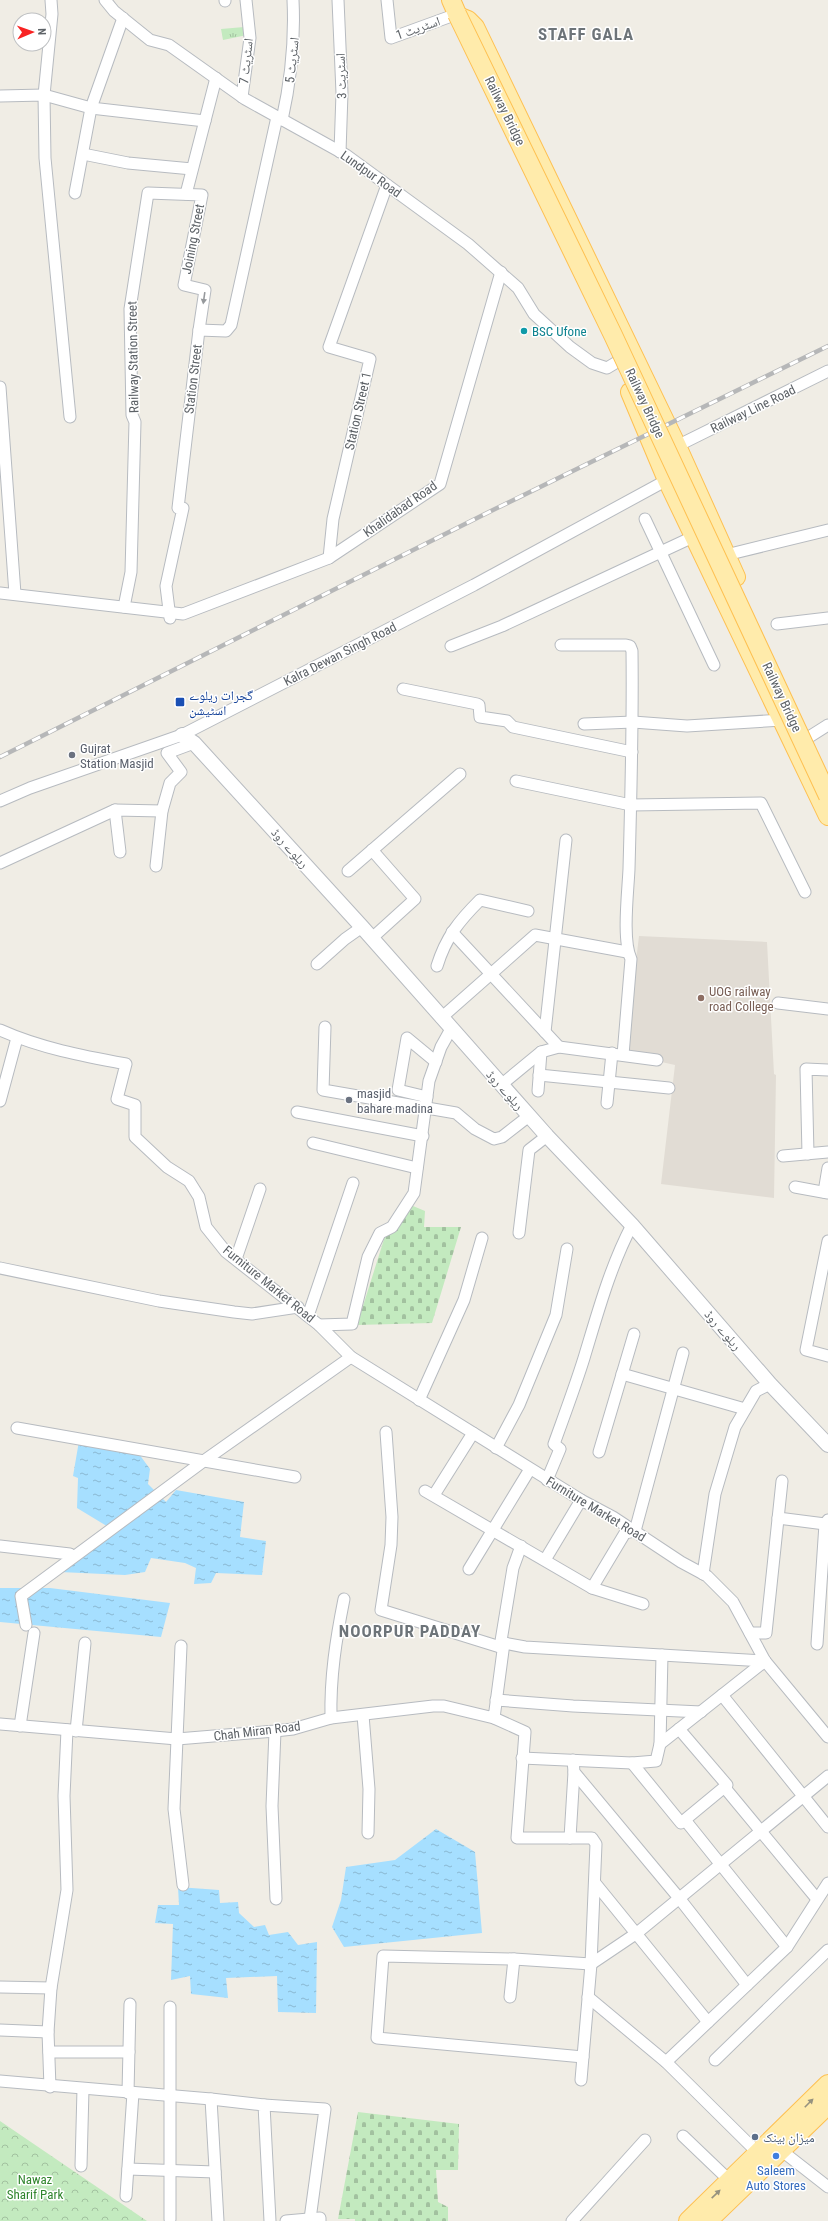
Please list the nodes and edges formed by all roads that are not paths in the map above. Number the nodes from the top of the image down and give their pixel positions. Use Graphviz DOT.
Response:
graph roads {
  1 [pos="50,0"];
  2 [pos="105,0"];
  3 [pos="246,0"];
  4 [pos="293,0"];
  5 [pos="338,0"];
  6 [pos="387,0"];
  7 [pos="456,10"];
  8 [pos="124,18"];
  9 [pos="216,78"];
  10 [pos="44,94"];
  11 [pos="0,96"];
  12 [pos="242,97"];
  13 [pos="91,108"];
  14 [pos="280,118"];
  15 [pos="205,121"];
  16 [pos="340,152"];
  17 [pos="83,154"];
  18 [pos="192,169"];
  19 [pos="387,185"];
  20 [pos="75,193"];
  21 [pos="186,194"];
  22 [pos="501,272"];
  23 [pos="200,330"];
  24 [pos="617,362"];
  25 [pos="828,371"];
  26 [pos="0,387"];
  27 [pos="70,417"];
  28 [pos="677,446"];
  29 [pos="667,480"];
  30 [pos="645,519"];
  31 [pos="828,530"];
  32 [pos="695,536"];
  33 [pos="660,552"];
  34 [pos="726,556"];
  35 [pos="329,558"];
  36 [pos="0,593"];
  37 [pos="15,594"];
  38 [pos="124,607"];
  39 [pos="170,616"];
  40 [pos="828,618"];
  41 [pos="777,624"];
  42 [pos="561,645"];
  43 [pos="451,646"];
  44 [pos="714,665"];
  45 [pos="403,689"];
  46 [pos="782,720"];
  47 [pos="633,722"];
  48 [pos="584,724"];
  49 [pos="828,725"];
  50 [pos="182,734"];
  51 [pos="809,737"];
  52 [pos="194,743"];
  53 [pos="632,752"];
  54 [pos="460,774"];
  55 [pos="828,776"];
  56 [pos="516,782"];
  57 [pos="828,796"];
  58 [pos="0,801"];
  59 [pos="631,805"];
  60 [pos="115,810"];
  61 [pos="162,811"];
  62 [pos="828,816"];
  63 [pos="566,840"];
  64 [pos="372,850"];
  65 [pos="120,852"];
  66 [pos="0,863"];
  67 [pos="156,866"];
  68 [pos="348,871"];
  69 [pos="805,892"];
  70 [pos="528,911"];
  71 [pos="362,927"];
  72 [pos="452,932"];
  73 [pos="372,938"];
  74 [pos="555,939"];
  75 [pos="628,952"];
  76 [pos="317,964"];
  77 [pos="437,966"];
  78 [pos="492,974"];
  79 [pos="778,1003"];
  80 [pos="828,1009"];
  81 [pos="441,1018"];
  82 [pos="324,1027"];
  83 [pos="451,1029"];
  84 [pos="0,1030"];
  85 [pos="545,1032"];
  86 [pos="17,1038"];
  87 [pos="559,1047"];
  88 [pos="541,1052"];
  89 [pos="617,1054"];
  90 [pos="657,1060"];
  91 [pos="436,1062"];
  92 [pos="828,1070"];
  93 [pos="540,1074"];
  94 [pos="609,1082"];
  95 [pos="501,1085"];
  96 [pos="669,1088"];
  97 [pos="538,1091"];
  98 [pos="427,1097"];
  99 [pos="0,1101"];
  100 [pos="607,1103"];
  101 [pos="426,1109"];
  102 [pos="297,1112"];
  103 [pos="529,1116"];
  104 [pos="423,1136"];
  105 [pos="547,1136"];
  106 [pos="313,1142"];
  107 [pos="828,1152"];
  108 [pos="808,1154"];
  109 [pos="783,1156"];
  110 [pos="417,1168"];
  111 [pos="828,1169"];
  112 [pos="353,1182"];
  113 [pos="795,1187"];
  114 [pos="260,1189"];
  115 [pos="826,1193"];
  116 [pos="632,1225"];
  117 [pos="519,1233"];
  118 [pos="482,1238"];
  119 [pos="828,1241"];
  120 [pos="567,1249"];
  121 [pos="236,1259"];
  122 [pos="0,1268"];
  123 [pos="298,1307"];
  124 [pos="308,1316"];
  125 [pos="319,1325"];
  126 [pos="634,1334"];
  127 [pos="683,1353"];
  128 [pos="828,1356"];
  129 [pos="351,1357"];
  130 [pos="622,1374"];
  131 [pos="770,1384"];
  132 [pos="673,1389"];
  133 [pos="419,1400"];
  134 [pos="745,1409"];
  135 [pos="17,1428"];
  136 [pos="386,1432"];
  137 [pos="473,1433"];
  138 [pos="828,1445"];
  139 [pos="496,1448"];
  140 [pos="599,1452"];
  141 [pos="205,1460"];
  142 [pos="530,1469"];
  143 [pos="295,1477"];
  144 [pos="547,1480"];
  145 [pos="782,1481"];
  146 [pos="580,1500"];
  147 [pos="778,1518"];
  148 [pos="827,1522"];
  149 [pos="493,1530"];
  150 [pos="635,1531"];
  151 [pos="0,1546"];
  152 [pos="521,1546"];
  153 [pos="70,1554"];
  154 [pos="545,1560"];
  155 [pos="469,1569"];
  156 [pos="703,1574"];
  157 [pos="592,1588"];
  158 [pos="344,1599"];
  159 [pos="824,1603"];
  160 [pos="643,1604"];
  161 [pos="750,1633"];
  162 [pos="85,1643"];
  163 [pos="817,1644"];
  164 [pos="502,1645"];
  165 [pos="181,1646"];
  166 [pos="662,1655"];
  167 [pos="765,1661"];
  168 [pos="722,1695"];
  169 [pos="496,1700"];
  170 [pos="660,1711"];
  171 [pos="701,1712"];
  172 [pos="363,1715"];
  173 [pos="331,1718"];
  174 [pos="494,1718"];
  175 [pos="0,1724"];
  176 [pos="20,1726"];
  177 [pos="679,1729"];
  178 [pos="72,1730"];
  179 [pos="275,1731"];
  180 [pos="828,1737"];
  181 [pos="177,1739"];
  182 [pos="660,1744"];
  183 [pos="522,1758"];
  184 [pos="573,1760"];
  185 [pos="632,1763"];
  186 [pos="574,1772"];
  187 [pos="828,1776"];
  188 [pos="725,1788"];
  189 [pos="804,1796"];
  190 [pos="684,1820"];
  191 [pos="828,1827"];
  192 [pos="761,1831"];
  193 [pos="368,1833"];
  194 [pos="570,1838"];
  195 [pos="720,1864"];
  196 [pos="595,1883"];
  197 [pos="828,1883"];
  198 [pos="183,1885"];
  199 [pos="679,1898"];
  200 [pos="818,1899"];
  201 [pos="276,1900"];
  202 [pos="637,1933"];
  203 [pos="787,1947"];
  204 [pos="828,1950"];
  205 [pos="514,1959"];
  206 [pos="591,1964"];
  207 [pos="747,1985"];
  208 [pos="0,1987"];
  209 [pos="51,1988"];
  210 [pos="510,1997"];
  211 [pos="588,1997"];
  212 [pos="130,2004"];
  213 [pos="170,2007"];
  214 [pos="708,2022"];
  215 [pos="0,2030"];
  216 [pos="48,2032"];
  217 [pos="49,2052"];
  218 [pos="129,2052"];
  219 [pos="583,2057"];
  220 [pos="715,2060"];
  221 [pos="666,2062"];
  222 [pos="582,2080"];
  223 [pos="0,2082"];
  224 [pos="828,2084"];
  225 [pos="50,2087"];
  226 [pos="83,2089"];
  227 [pos="131,2093"];
  228 [pos="170,2096"];
  229 [pos="211,2099"];
  230 [pos="264,2105"];
  231 [pos="828,2105"];
  232 [pos="683,2136"];
  233 [pos="645,2140"];
  234 [pos="782,2150"];
  235 [pos="758,2153"];
  236 [pos="80,2166"];
  237 [pos="128,2169"];
  238 [pos="170,2170"];
  239 [pos="215,2172"];
  240 [pos="730,2181"];
  241 [pos="828,2187"];
  242 [pos="126,2196"];
  243 [pos="170,2219"];
  244 [pos="315,2220"];
  245 [pos="218,2221"];
  246 [pos="270,2221"];
  247 [pos="286,2221"];
  248 [pos="572,2221"];
  249 [pos="688,2221"];
  250 [pos="708,2221"];
  1 -- 10 [label="street"];
  2 -- 8 [label="street, Lundpur Road"];
  3 -- 12 [label="street, اسٹریٹ 7"];
  4 -- 14 [label="street, اسٹریٹ 5"];
  5 -- 16 [label="street, اسٹریٹ 3"];
  6 -- 7 [label="street, اسٹریٹ 1"];
  7 -- 24 [label="main road"];
  7 -- 28 [label="main road"];
  7 -- 57 [label="main road, Railway Bridge, bridge"];
  8 -- 9 [label="street, Lundpur Road"];
  8 -- 13 [label="street"];
  9 -- 12 [label="street, Lundpur Road"];
  9 -- 15 [label="street"];
  10 -- 11 [label="street"];
  10 -- 13 [label="street"];
  10 -- 27 [label="street"];
  12 -- 14 [label="street, Lundpur Road"];
  13 -- 15 [label="street"];
  13 -- 17 [label="street"];
  14 -- 16 [label="street, Lundpur Road"];
  14 -- 23 [label="street, Station Street"];
  15 -- 18 [label="street"];
  16 -- 19 [label="street, Lundpur Road"];
  17 -- 18 [label="street"];
  17 -- 20 [label="street"];
  18 -- 21 [label="street"];
  19 -- 22 [label="street, Lundpur Road"];
  19 -- 35 [label="street, Station Street 1"];
  21 -- 23 [label="street, Joining Street, one-way"];
  21 -- 38 [label="street, Railway Station Street"];
  22 -- 24 [label="street, Lundpur Road"];
  22 -- 35 [label="street, Khalidabad Road"];
  23 -- 39 [label="street, Station Street"];
  24 -- 29 [label="main road"];
  25 -- 28 [label="street, Railway Line Road"];
  26 -- 37 [label="street"];
  28 -- 34 [label="main road"];
  29 -- 32 [label="main road"];
  29 -- 50 [label="street, Kalra Dewan Singh Road"];
  30 -- 33 [label="street"];
  31 -- 34 [label="street"];
  32 -- 33 [label="street"];
  32 -- 46 [label="main road"];
  33 -- 43 [label="street"];
  33 -- 44 [label="street"];
  34 -- 51 [label="main road"];
  35 -- 39 [label="street, Khalidabad Road"];
  36 -- 37 [label="street"];
  37 -- 38 [label="street"];
  38 -- 39 [label="street"];
  40 -- 41 [label="street"];
  42 -- 47 [label="street"];
  45 -- 53 [label="street"];
  46 -- 47 [label="street"];
  46 -- 62 [label="main road"];
  47 -- 48 [label="street"];
  47 -- 53 [label="street"];
  49 -- 51 [label="street"];
  50 -- 52 [label="street, ریلوے روڈ"];
  50 -- 58 [label="street, Kalra Dewan Singh Road"];
  51 -- 55 [label="main road"];
  52 -- 61 [label="street"];
  52 -- 71 [label="street, ریلوے روڈ"];
  53 -- 59 [label="street"];
  54 -- 64 [label="street"];
  56 -- 59 [label="street"];
  59 -- 69 [label="street"];
  59 -- 75 [label="street"];
  60 -- 61 [label="street"];
  60 -- 65 [label="street"];
  60 -- 66 [label="street"];
  61 -- 67 [label="street"];
  63 -- 74 [label="street"];
  64 -- 68 [label="street"];
  64 -- 73 [label="street"];
  70 -- 72 [label="street"];
  71 -- 73 [label="street, ریلوے روڈ"];
  71 -- 76 [label="street"];
  72 -- 77 [label="street"];
  72 -- 78 [label="street"];
  73 -- 81 [label="street, ریلوے روڈ"];
  74 -- 75 [label="street"];
  74 -- 78 [label="street"];
  74 -- 85 [label="street"];
  75 -- 89 [label="street"];
  78 -- 81 [label="street"];
  78 -- 85 [label="street"];
  79 -- 80 [label="street"];
  81 -- 83 [label="street, ریلوے روڈ"];
  82 -- 101 [label="street"];
  83 -- 91 [label="street, Furniture Market Road"];
  83 -- 95 [label="street, ریلوے روڈ"];
  84 -- 86 [label="street, Furniture Market Road"];
  85 -- 87 [label="street"];
  86 -- 99 [label="street"];
  86 -- 121 [label="street, Furniture Market Road"];
  87 -- 88 [label="street"];
  87 -- 89 [label="street"];
  88 -- 93 [label="street"];
  88 -- 95 [label="street"];
  89 -- 90 [label="street"];
  89 -- 94 [label="street"];
  91 -- 98 [label="street, Furniture Market Road"];
  91 -- 98 [label="street"];
  92 -- 108 [label="street"];
  93 -- 94 [label="street"];
  93 -- 97 [label="street"];
  94 -- 96 [label="street"];
  94 -- 100 [label="street"];
  95 -- 103 [label="street, ریلوے روڈ"];
  98 -- 101 [label="street, Furniture Market Road"];
  101 -- 103 [label="street"];
  101 -- 104 [label="street, Furniture Market Road"];
  102 -- 104 [label="street"];
  103 -- 105 [label="street, ریلوے روڈ"];
  104 -- 110 [label="street, Furniture Market Road"];
  105 -- 116 [label="street, ریلوے روڈ"];
  105 -- 117 [label="street"];
  106 -- 110 [label="street"];
  107 -- 108 [label="street"];
  108 -- 109 [label="street"];
  110 -- 125 [label="street, Furniture Market Road"];
  111 -- 115 [label="street"];
  112 -- 124 [label="street"];
  113 -- 115 [label="street"];
  114 -- 121 [label="street"];
  116 -- 131 [label="street, ریلوے روڈ"];
  116 -- 144 [label="street"];
  118 -- 133 [label="street"];
  119 -- 128 [label="street"];
  120 -- 139 [label="street"];
  121 -- 123 [label="street, Furniture Market Road"];
  122 -- 123 [label="street"];
  123 -- 124 [label="street, Furniture Market Road"];
  124 -- 125 [label="street, Furniture Market Road"];
  125 -- 129 [label="street, Furniture Market Road"];
  126 -- 130 [label="street"];
  127 -- 132 [label="street"];
  129 -- 133 [label="street, Furniture Market Road"];
  129 -- 141 [label="street"];
  130 -- 132 [label="street"];
  130 -- 140 [label="street"];
  131 -- 134 [label="street"];
  131 -- 138 [label="street, ریلوے روڈ"];
  132 -- 134 [label="street"];
  132 -- 150 [label="street"];
  133 -- 137 [label="street, Furniture Market Road"];
  134 -- 156 [label="street"];
  135 -- 141 [label="street"];
  136 -- 164 [label="street"];
  137 -- 139 [label="street, Furniture Market Road"];
  137 -- 149 [label="street"];
  139 -- 142 [label="street, Furniture Market Road"];
  141 -- 143 [label="street"];
  141 -- 176 [label="street"];
  142 -- 144 [label="street, Furniture Market Road"];
  142 -- 149 [label="street"];
  144 -- 146 [label="street, Furniture Market Road"];
  145 -- 147 [label="street"];
  146 -- 150 [label="street, Furniture Market Road"];
  146 -- 154 [label="street"];
  147 -- 148 [label="street"];
  147 -- 161 [label="street"];
  148 -- 159 [label="street"];
  149 -- 152 [label="street"];
  149 -- 155 [label="street"];
  150 -- 156 [label="street, Furniture Market Road"];
  150 -- 157 [label="street"];
  151 -- 153 [label="street"];
  152 -- 154 [label="street"];
  152 -- 164 [label="street"];
  154 -- 157 [label="street"];
  156 -- 161 [label="street, Furniture Market Road"];
  157 -- 160 [label="street"];
  158 -- 173 [label="street"];
  159 -- 163 [label="street"];
  161 -- 167 [label="street, Furniture Market Road"];
  162 -- 178 [label="street"];
  164 -- 166 [label="street"];
  164 -- 169 [label="street"];
  165 -- 181 [label="street"];
  166 -- 167 [label="street"];
  166 -- 170 [label="street"];
  167 -- 168 [label="street"];
  167 -- 180 [label="street, Furniture Market Road"];
  168 -- 171 [label="street"];
  168 -- 189 [label="street"];
  169 -- 170 [label="street"];
  169 -- 174 [label="street"];
  170 -- 171 [label="street"];
  170 -- 182 [label="street"];
  171 -- 177 [label="street"];
  172 -- 173 [label="street, Chah Miran Road"];
  172 -- 174 [label="street, Chah Miran Road"];
  172 -- 193 [label="street"];
  173 -- 179 [label="street, Chah Miran Road"];
  174 -- 183 [label="street, Chah Miran Road"];
  175 -- 176 [label="street, Chah Miran Road"];
  176 -- 178 [label="street, Chah Miran Road"];
  177 -- 182 [label="street"];
  177 -- 188 [label="street"];
  178 -- 181 [label="street, Chah Miran Road"];
  178 -- 209 [label="street"];
  179 -- 181 [label="street, Chah Miran Road"];
  179 -- 201 [label="street"];
  181 -- 198 [label="street"];
  182 -- 185 [label="street"];
  183 -- 184 [label="street"];
  183 -- 194 [label="street"];
  184 -- 185 [label="street"];
  184 -- 186 [label="street"];
  185 -- 190 [label="street"];
  186 -- 194 [label="street"];
  186 -- 199 [label="street"];
  187 -- 189 [label="street"];
  188 -- 190 [label="street"];
  188 -- 192 [label="street"];
  189 -- 191 [label="street"];
  189 -- 192 [label="street"];
  190 -- 195 [label="street"];
  192 -- 195 [label="street"];
  192 -- 200 [label="street"];
  194 -- 196 [label="street"];
  195 -- 199 [label="street"];
  195 -- 203 [label="street"];
  196 -- 202 [label="street"];
  196 -- 206 [label="street"];
  197 -- 200 [label="street"];
  199 -- 202 [label="street"];
  199 -- 207 [label="street"];
  200 -- 203 [label="street"];
  202 -- 206 [label="street"];
  202 -- 214 [label="street"];
  203 -- 207 [label="street"];
  204 -- 220 [label="street"];
  205 -- 206 [label="street"];
  205 -- 210 [label="street"];
  205 -- 219 [label="street"];
  206 -- 211 [label="street"];
  207 -- 214 [label="street"];
  208 -- 209 [label="street"];
  209 -- 216 [label="street"];
  211 -- 219 [label="street"];
  211 -- 221 [label="street"];
  212 -- 218 [label="street"];
  213 -- 228 [label="street"];
  214 -- 221 [label="street"];
  215 -- 216 [label="street"];
  216 -- 217 [label="street"];
  217 -- 218 [label="street"];
  217 -- 225 [label="street"];
  218 -- 227 [label="street"];
  219 -- 222 [label="street"];
  221 -- 235 [label="street"];
  223 -- 225 [label="street"];
  235 -- 224 [label="main road, one-way"];
  225 -- 226 [label="street"];
  226 -- 227 [label="street"];
  226 -- 236 [label="street"];
  227 -- 228 [label="street"];
  227 -- 237 [label="street"];
  228 -- 229 [label="street"];
  228 -- 238 [label="street"];
  229 -- 230 [label="street"];
  229 -- 239 [label="street"];
  230 -- 244 [label="street"];
  230 -- 246 [label="street"];
  231 -- 234 [label="main road"];
  232 -- 240 [label="street"];
  233 -- 248 [label="street"];
  234 -- 241 [label="street"];
  234 -- 250 [label="main road"];
  235 -- 240 [label="main road"];
  237 -- 238 [label="street"];
  237 -- 242 [label="street"];
  238 -- 239 [label="street"];
  238 -- 243 [label="street"];
  239 -- 245 [label="street"];
  249 -- 240 [label="main road, one-way"];
  244 -- 247 [label="street"];
}
